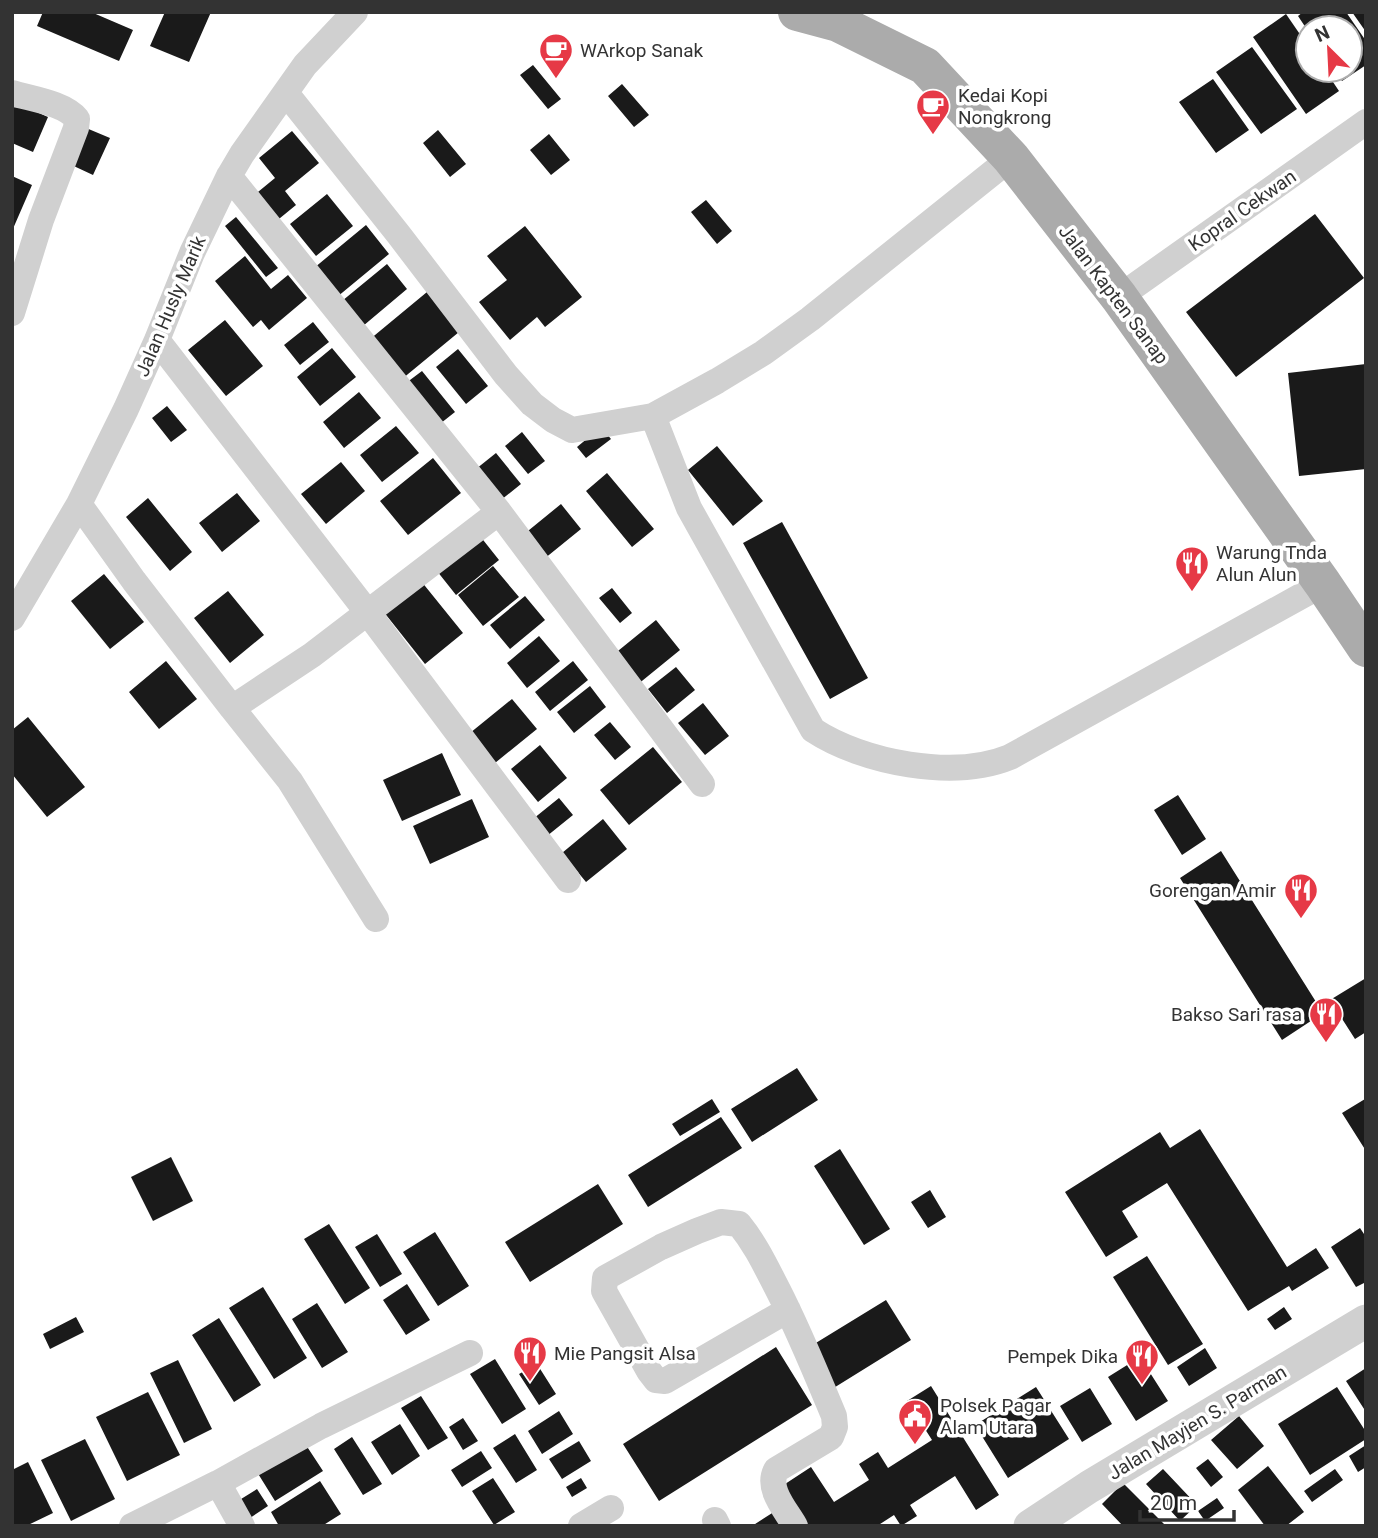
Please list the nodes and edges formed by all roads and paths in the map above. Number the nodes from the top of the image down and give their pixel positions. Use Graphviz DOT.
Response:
graph roads {
  1 [pos="355,12"];
  2 [pos="797,12"];
  3 [pos="12,93"];
  4 [pos="286,93"];
  5 [pos="1366,122"];
  6 [pos="1011,158"];
  7 [pos="229,176"];
  8 [pos="1119,297"];
  9 [pos="12,313"];
  10 [pos="157,340"];
  11 [pos="653,416"];
  12 [pos="79,504"];
  13 [pos="499,512"];
  14 [pos="1323,583"];
  15 [pos="368,613"];
  16 [pos="12,618"];
  17 [pos="1360,627"];
  18 [pos="232,708"];
  19 [pos="702,784"];
  20 [pos="568,880"];
  21 [pos="376,919"];
  22 [pos="788,1310"];
  23 [pos="1366,1321"];
  24 [pos="470,1353"];
  25 [pos="218,1483"];
  26 [pos="611,1508"];
  27 [pos="132,1526"];
  28 [pos="242,1526"];
  29 [pos="581,1526"];
  30 [pos="795,1526"];
  31 [pos="1030,1526"];
  1 -- 4 [label="street, Jalan Husly Marik"];
  2 -- 6 [label="main road, Jalan Kapten Sanap"];
  3 -- 9 [label="street"];
  4 -- 7 [label="street, Jalan Husly Marik"];
  4 -- 11 [label="street"];
  5 -- 8 [label="street, Kopral Cekwan"];
  6 -- 8 [label="main road, Jalan Kapten Sanap"];
  6 -- 11 [label="street"];
  7 -- 10 [label="street, Jalan Husly Marik"];
  7 -- 13 [label="street"];
  8 -- 14 [label="main road, Jalan Kapten Sanap"];
  10 -- 12 [label="street, Jalan Husly Marik"];
  10 -- 15 [label="street"];
  11 -- 14 [label="street"];
  12 -- 16 [label="street, Jalan Husly Marik"];
  12 -- 18 [label="street"];
  13 -- 15 [label="street"];
  13 -- 19 [label="street"];
  14 -- 17 [label="main road, Jalan Kapten Sanap"];
  15 -- 18 [label="street"];
  15 -- 20 [label="street"];
  18 -- 21 [label="street"];
  22 -- 22 [label="street"];
  22 -- 30 [label="street"];
  23 -- 31 [label="street, Jalan Mayjen S. Parman"];
  24 -- 25 [label="street"];
  25 -- 27 [label="street"];
  25 -- 28 [label="street"];
  26 -- 29 [label="street"];
}
